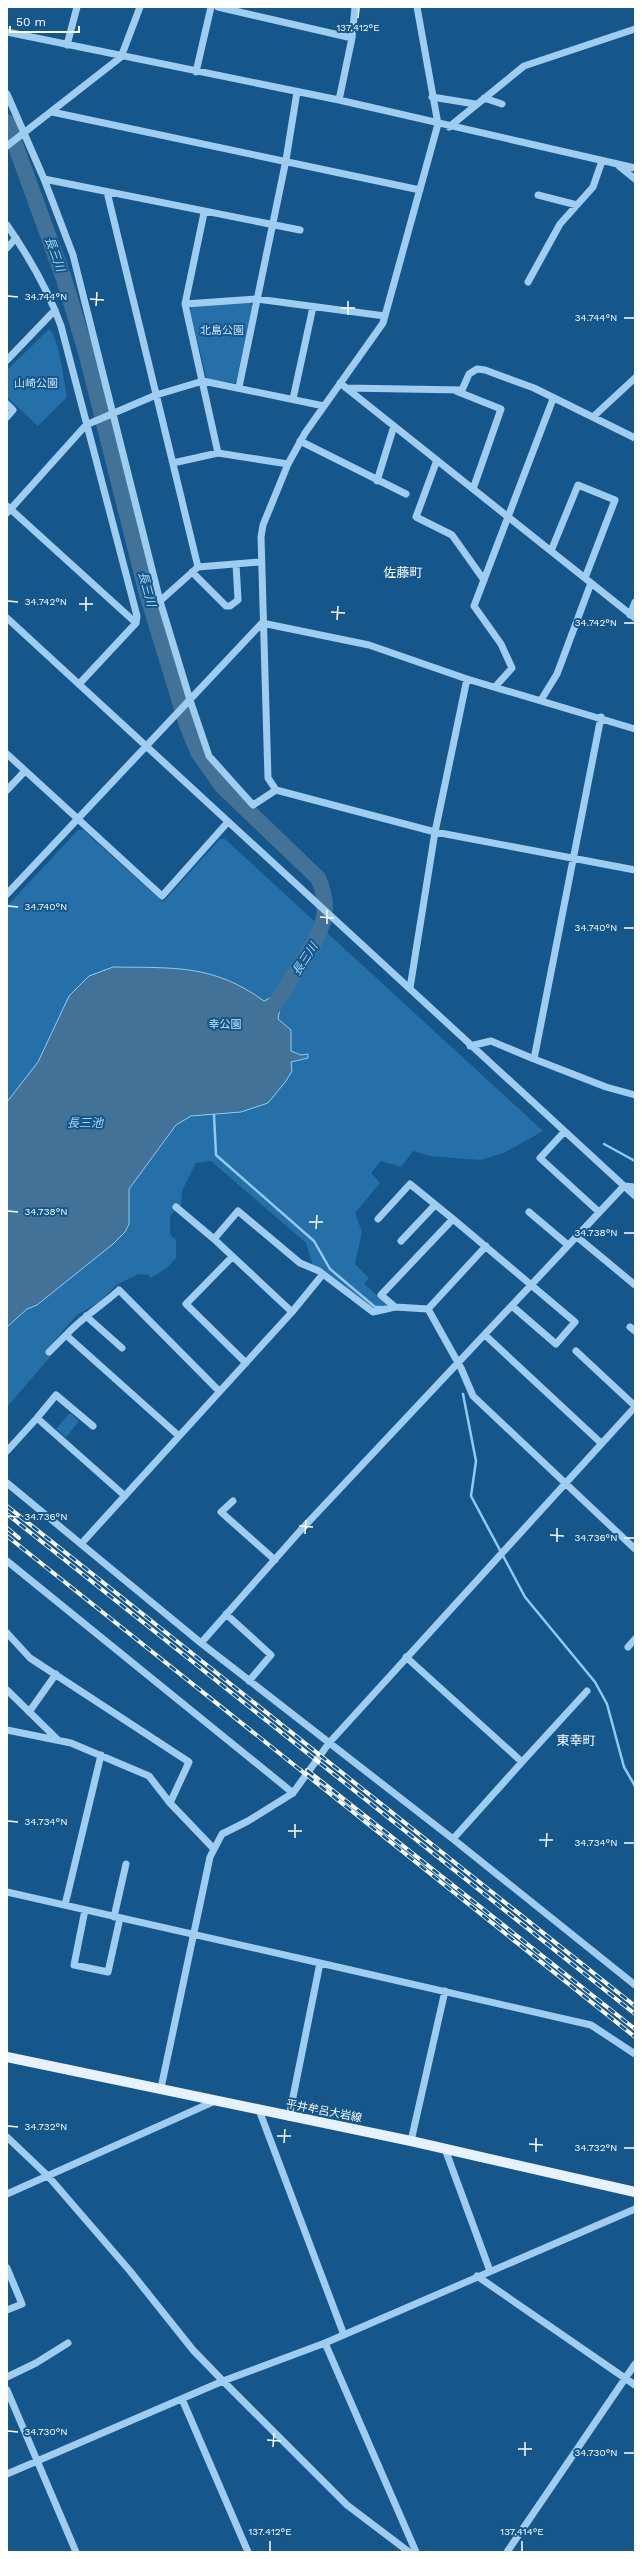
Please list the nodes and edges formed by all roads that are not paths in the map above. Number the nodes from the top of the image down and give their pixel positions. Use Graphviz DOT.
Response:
graph roads {
  1 [pos="77,7"];
  2 [pos="140,7"];
  3 [pos="211,7"];
  4 [pos="218,7"];
  5 [pos="355,7"];
  6 [pos="417,7"];
  7 [pos="635,28"];
  8 [pos="7,32"];
  9 [pos="352,38"];
  10 [pos="67,45"];
  11 [pos="121,57"];
  12 [pos="196,72"];
  13 [pos="297,92"];
  14 [pos="7,94"];
  15 [pos="432,97"];
  16 [pos="484,98"];
  17 [pos="339,100"];
  18 [pos="475,104"];
  19 [pos="502,104"];
  20 [pos="52,112"];
  21 [pos="438,124"];
  22 [pos="449,127"];
  23 [pos="25,134"];
  24 [pos="7,146"];
  25 [pos="286,160"];
  26 [pos="602,161"];
  27 [pos="618,164"];
  28 [pos="635,168"];
  29 [pos="635,178"];
  30 [pos="44,179"];
  31 [pos="420,190"];
  32 [pos="107,192"];
  33 [pos="538,195"];
  34 [pos="577,205"];
  35 [pos="204,213"];
  36 [pos="7,225"];
  37 [pos="271,226"];
  38 [pos="300,230"];
  39 [pos="16,238"];
  40 [pos="7,248"];
  41 [pos="528,282"];
  42 [pos="257,299"];
  43 [pos="185,304"];
  44 [pos="313,307"];
  45 [pos="55,310"];
  46 [pos="385,316"];
  47 [pos="7,360"];
  48 [pos="635,378"];
  49 [pos="203,381"];
  50 [pos="343,386"];
  51 [pos="239,387"];
  52 [pos="452,389"];
  53 [pos="156,395"];
  54 [pos="293,399"];
  55 [pos="553,399"];
  56 [pos="7,404"];
  57 [pos="324,406"];
  58 [pos="112,414"];
  59 [pos="594,416"];
  60 [pos="7,417"];
  61 [pos="86,426"];
  62 [pos="394,426"];
  63 [pos="635,438"];
  64 [pos="300,441"];
  65 [pos="218,453"];
  66 [pos="437,460"];
  67 [pos="173,463"];
  68 [pos="288,464"];
  69 [pos="377,481"];
  70 [pos="473,489"];
  71 [pos="406,494"];
  72 [pos="8,509"];
  73 [pos="508,516"];
  74 [pos="551,551"];
  75 [pos="260,562"];
  76 [pos="236,564"];
  77 [pos="195,570"];
  78 [pos="585,578"];
  79 [pos="484,580"];
  80 [pos="591,583"];
  81 [pos="160,600"];
  82 [pos="635,602"];
  83 [pos="633,616"];
  84 [pos="7,618"];
  85 [pos="136,623"];
  86 [pos="262,623"];
  87 [pos="467,679"];
  88 [pos="80,684"];
  89 [pos="495,687"];
  90 [pos="190,700"];
  91 [pos="541,700"];
  92 [pos="600,718"];
  93 [pos="635,729"];
  94 [pos="146,746"];
  95 [pos="7,754"];
  96 [pos="25,771"];
  97 [pos="7,790"];
  98 [pos="276,790"];
  99 [pos="78,818"];
  100 [pos="228,823"];
  101 [pos="435,832"];
  102 [pos="573,859"];
  103 [pos="635,870"];
  104 [pos="7,894"];
  105 [pos="410,988"];
  106 [pos="470,1046"];
  107 [pos="534,1059"];
  108 [pos="635,1095"];
  109 [pos="564,1132"];
  110 [pos="624,1186"];
  111 [pos="635,1187"];
  112 [pos="635,1196"];
  113 [pos="435,1205"];
  114 [pos="176,1207"];
  115 [pos="529,1212"];
  116 [pos="599,1212"];
  117 [pos="378,1219"];
  118 [pos="453,1219"];
  119 [pos="576,1236"];
  120 [pos="214,1239"];
  121 [pos="401,1241"];
  122 [pos="568,1245"];
  123 [pos="486,1246"];
  124 [pos="232,1257"];
  125 [pos="323,1274"];
  126 [pos="532,1284"];
  127 [pos="635,1285"];
  128 [pos="512,1306"];
  129 [pos="394,1307"];
  130 [pos="428,1309"];
  131 [pos="292,1312"];
  132 [pos="86,1316"];
  133 [pos="66,1335"];
  134 [pos="485,1335"];
  135 [pos="122,1348"];
  136 [pos="576,1351"];
  137 [pos="49,1352"];
  138 [pos="246,1363"];
  139 [pos="457,1364"];
  140 [pos="219,1391"];
  141 [pos="635,1406"];
  142 [pos="37,1418"];
  143 [pos="93,1426"];
  144 [pos="179,1436"];
  145 [pos="601,1443"];
  146 [pos="7,1451"];
  147 [pos="7,1483"];
  148 [pos="564,1483"];
  149 [pos="125,1496"];
  150 [pos="233,1501"];
  151 [pos="81,1544"];
  152 [pos="635,1549"];
  153 [pos="274,1560"];
  154 [pos="7,1561"];
  155 [pos="226,1614"];
  156 [pos="7,1633"];
  157 [pos="635,1639"];
  158 [pos="201,1643"];
  159 [pos="628,1647"];
  160 [pos="406,1657"];
  161 [pos="56,1674"];
  162 [pos="249,1681"];
  163 [pos="7,1690"];
  164 [pos="587,1691"];
  165 [pos="29,1712"];
  166 [pos="7,1730"];
  167 [pos="58,1740"];
  168 [pos="329,1744"];
  169 [pos="101,1756"];
  170 [pos="522,1762"];
  171 [pos="293,1793"];
  172 [pos="170,1803"];
  173 [pos="453,1839"];
  174 [pos="214,1849"];
  175 [pos="126,1864"];
  176 [pos="7,1892"];
  177 [pos="65,1905"];
  178 [pos="85,1910"];
  179 [pos="117,1917"];
  180 [pos="192,1934"];
  181 [pos="320,1963"];
  182 [pos="635,1985"];
  183 [pos="445,1991"];
  184 [pos="635,2054"];
  185 [pos="7,2057"];
  186 [pos="161,2088"];
  187 [pos="215,2101"];
  188 [pos="259,2110"];
  189 [pos="289,2117"];
  190 [pos="7,2137"];
  191 [pos="411,2141"];
  192 [pos="444,2150"];
  193 [pos="48,2176"];
  194 [pos="635,2192"];
  195 [pos="7,2194"];
  196 [pos="635,2209"];
  197 [pos="7,2268"];
  198 [pos="490,2271"];
  199 [pos="478,2276"];
  200 [pos="7,2310"];
  201 [pos="344,2335"];
  202 [pos="68,2343"];
  203 [pos="325,2343"];
  204 [pos="635,2364"];
  205 [pos="7,2377"];
  206 [pos="625,2378"];
  207 [pos="223,2381"];
  208 [pos="635,2385"];
  209 [pos="8,2395"];
  210 [pos="182,2399"];
  211 [pos="37,2461"];
  212 [pos="7,2474"];
  213 [pos="76,2552"];
  214 [pos="248,2552"];
  215 [pos="409,2552"];
  216 [pos="416,2552"];
  217 [pos="507,2552"];
  1 -- 10 [label="street"];
  2 -- 11 [label="street"];
  3 -- 12 [label="street"];
  4 -- 9 [label="street"];
  5 -- 9 [label="street"];
  6 -- 15 [label="street"];
  7 -- 16 [label="street"];
  8 -- 10 [label="street"];
  9 -- 17 [label="street"];
  10 -- 11 [label="street"];
  11 -- 12 [label="street"];
  11 -- 20 [label="street"];
  12 -- 13 [label="street"];
  13 -- 17 [label="street"];
  13 -- 25 [label="street"];
  14 -- 23 [label="street"];
  15 -- 18 [label="street"];
  15 -- 21 [label="street"];
  16 -- 18 [label="street"];
  16 -- 19 [label="street"];
  17 -- 21 [label="street"];
  18 -- 22 [label="street"];
  20 -- 23 [label="street"];
  20 -- 25 [label="street"];
  21 -- 22 [label="street"];
  21 -- 31 [label="street"];
  22 -- 26 [label="street"];
  23 -- 24 [label="street"];
  23 -- 30 [label="street"];
  25 -- 31 [label="street"];
  25 -- 37 [label="street"];
  26 -- 27 [label="street"];
  26 -- 34 [label="street"];
  27 -- 28 [label="street"];
  27 -- 29 [label="street"];
  30 -- 32 [label="street"];
  30 -- 58 [label="street"];
  31 -- 46 [label="street"];
  32 -- 35 [label="street"];
  32 -- 53 [label="street"];
  33 -- 34 [label="street"];
  34 -- 41 [label="street"];
  35 -- 37 [label="street"];
  35 -- 43 [label="street"];
  36 -- 39 [label="street"];
  37 -- 38 [label="street"];
  37 -- 42 [label="street"];
  39 -- 40 [label="street"];
  39 -- 45 [label="street"];
  42 -- 43 [label="street"];
  42 -- 44 [label="street"];
  42 -- 51 [label="street"];
  43 -- 49 [label="street"];
  44 -- 46 [label="street"];
  44 -- 54 [label="street"];
  45 -- 47 [label="street"];
  45 -- 61 [label="street"];
  46 -- 50 [label="street"];
  48 -- 59 [label="street"];
  49 -- 51 [label="street"];
  49 -- 53 [label="street"];
  49 -- 65 [label="street"];
  50 -- 52 [label="street"];
  50 -- 57 [label="street"];
  50 -- 62 [label="street"];
  51 -- 54 [label="street"];
  52 -- 55 [label="street"];
  52 -- 70 [label="street"];
  53 -- 58 [label="street"];
  53 -- 67 [label="street"];
  54 -- 57 [label="street"];
  55 -- 59 [label="street"];
  55 -- 73 [label="street"];
  56 -- 60 [label="street"];
  57 -- 64 [label="street"];
  58 -- 61 [label="street"];
  58 -- 81 [label="street"];
  59 -- 63 [label="street"];
  61 -- 72 [label="street"];
  61 -- 85 [label="street"];
  62 -- 66 [label="street"];
  62 -- 69 [label="street"];
  64 -- 68 [label="street"];
  64 -- 69 [label="street"];
  65 -- 67 [label="street"];
  65 -- 68 [label="street"];
  66 -- 70 [label="street"];
  66 -- 79 [label="street"];
  67 -- 77 [label="street"];
  68 -- 75 [label="street"];
  69 -- 71 [label="street"];
  70 -- 73 [label="street"];
  72 -- 85 [label="street"];
  73 -- 74 [label="street"];
  73 -- 79 [label="street"];
  74 -- 78 [label="street"];
  74 -- 78 [label="street"];
  75 -- 76 [label="street"];
  75 -- 86 [label="street"];
  76 -- 77 [label="street"];
  76 -- 77 [label="street"];
  77 -- 81 [label="street"];
  78 -- 80 [label="street"];
  79 -- 89 [label="street"];
  80 -- 83 [label="street"];
  80 -- 91 [label="street"];
  81 -- 90 [label="street"];
  82 -- 83 [label="street"];
  84 -- 88 [label="street"];
  85 -- 88 [label="street"];
  86 -- 87 [label="street"];
  86 -- 90 [label="street"];
  86 -- 98 [label="street"];
  87 -- 89 [label="street"];
  87 -- 101 [label="street"];
  88 -- 94 [label="street"];
  89 -- 91 [label="street"];
  90 -- 94 [label="street"];
  90 -- 98 [label="street"];
  91 -- 92 [label="street"];
  92 -- 93 [label="street"];
  92 -- 102 [label="street"];
  94 -- 99 [label="street"];
  94 -- 100 [label="street"];
  95 -- 96 [label="street"];
  96 -- 97 [label="street"];
  96 -- 99 [label="street"];
  98 -- 101 [label="street"];
  99 -- 100 [label="street"];
  99 -- 104 [label="street"];
  100 -- 105 [label="street"];
  101 -- 102 [label="street"];
  101 -- 105 [label="street"];
  102 -- 103 [label="street"];
  102 -- 107 [label="street"];
  105 -- 106 [label="street"];
  106 -- 107 [label="street"];
  106 -- 109 [label="street"];
  107 -- 108 [label="street"];
  109 -- 110 [label="street"];
  109 -- 116 [label="street"];
  110 -- 111 [label="street"];
  110 -- 112 [label="street"];
  110 -- 116 [label="street"];
  113 -- 117 [label="street"];
  113 -- 118 [label="street"];
  113 -- 121 [label="street"];
  114 -- 120 [label="street"];
  115 -- 122 [label="street"];
  116 -- 119 [label="street"];
  118 -- 123 [label="street"];
  118 -- 129 [label="street"];
  119 -- 122 [label="street"];
  119 -- 127 [label="street"];
  120 -- 124 [label="street"];
  120 -- 125 [label="street"];
  122 -- 126 [label="street"];
  123 -- 126 [label="street"];
  123 -- 130 [label="street"];
  124 -- 131 [label="street"];
  124 -- 138 [label="street"];
  125 -- 129 [label="street"];
  125 -- 131 [label="street"];
  126 -- 128 [label="street"];
  126 -- 128 [label="street"];
  128 -- 134 [label="street"];
  129 -- 130 [label="street"];
  130 -- 139 [label="street"];
  131 -- 138 [label="street"];
  132 -- 133 [label="street"];
  132 -- 135 [label="street"];
  132 -- 140 [label="street"];
  133 -- 137 [label="street"];
  133 -- 144 [label="street"];
  134 -- 139 [label="street"];
  134 -- 145 [label="street"];
  136 -- 141 [label="street"];
  138 -- 140 [label="street"];
  139 -- 148 [label="street"];
  139 -- 153 [label="street"];
  140 -- 144 [label="street"];
  141 -- 145 [label="street"];
  142 -- 143 [label="street"];
  142 -- 146 [label="street"];
  142 -- 149 [label="street"];
  144 -- 149 [label="street"];
  145 -- 148 [label="street"];
  147 -- 151 [label="street"];
  148 -- 152 [label="street"];
  148 -- 160 [label="street"];
  149 -- 151 [label="street"];
  150 -- 153 [label="street"];
  151 -- 158 [label="street"];
  153 -- 155 [label="street"];
  154 -- 171 [label="street"];
  155 -- 158 [label="street"];
  155 -- 162 [label="street"];
  156 -- 161 [label="street"];
  157 -- 159 [label="street"];
  158 -- 162 [label="street"];
  160 -- 168 [label="street"];
  160 -- 170 [label="street"];
  161 -- 165 [label="street"];
  161 -- 172 [label="street"];
  162 -- 168 [label="street"];
  163 -- 165 [label="street"];
  164 -- 170 [label="street"];
  165 -- 167 [label="street"];
  166 -- 167 [label="street"];
  167 -- 169 [label="street"];
  168 -- 171 [label="street"];
  168 -- 173 [label="street"];
  169 -- 172 [label="street"];
  169 -- 177 [label="street"];
  170 -- 173 [label="street"];
  171 -- 174 [label="street"];
  172 -- 174 [label="street"];
  173 -- 182 [label="street"];
  174 -- 180 [label="street"];
  175 -- 179 [label="street"];
  176 -- 177 [label="street"];
  177 -- 178 [label="street"];
  178 -- 179 [label="street"];
  178 -- 179 [label="street"];
  179 -- 180 [label="street"];
  180 -- 181 [label="street"];
  180 -- 186 [label="street"];
  181 -- 183 [label="street"];
  181 -- 189 [label="street"];
  183 -- 184 [label="street"];
  183 -- 191 [label="street"];
  185 -- 186 [label="main road, 平井牟呂大岩線"];
  186 -- 187 [label="main road, 平井牟呂大岩線"];
  187 -- 188 [label="main road, 平井牟呂大岩線"];
  187 -- 193 [label="street"];
  188 -- 189 [label="main road, 平井牟呂大岩線"];
  188 -- 201 [label="street"];
  189 -- 191 [label="main road, 平井牟呂大岩線"];
  190 -- 193 [label="street"];
  191 -- 192 [label="main road, 平井牟呂大岩線"];
  192 -- 194 [label="main road, 平井牟呂大岩線"];
  192 -- 198 [label="street"];
  193 -- 195 [label="street"];
  193 -- 207 [label="street"];
  196 -- 198 [label="street"];
  197 -- 200 [label="street"];
  198 -- 199 [label="street"];
  199 -- 201 [label="street"];
  199 -- 206 [label="street"];
  201 -- 203 [label="street"];
  202 -- 205 [label="street"];
  203 -- 207 [label="street"];
  203 -- 216 [label="street"];
  204 -- 206 [label="street"];
  206 -- 208 [label="street"];
  206 -- 217 [label="street"];
  207 -- 210 [label="street"];
  207 -- 215 [label="street"];
  209 -- 211 [label="street"];
  210 -- 211 [label="street"];
  210 -- 214 [label="street"];
  211 -- 212 [label="street"];
  211 -- 213 [label="street"];
}
